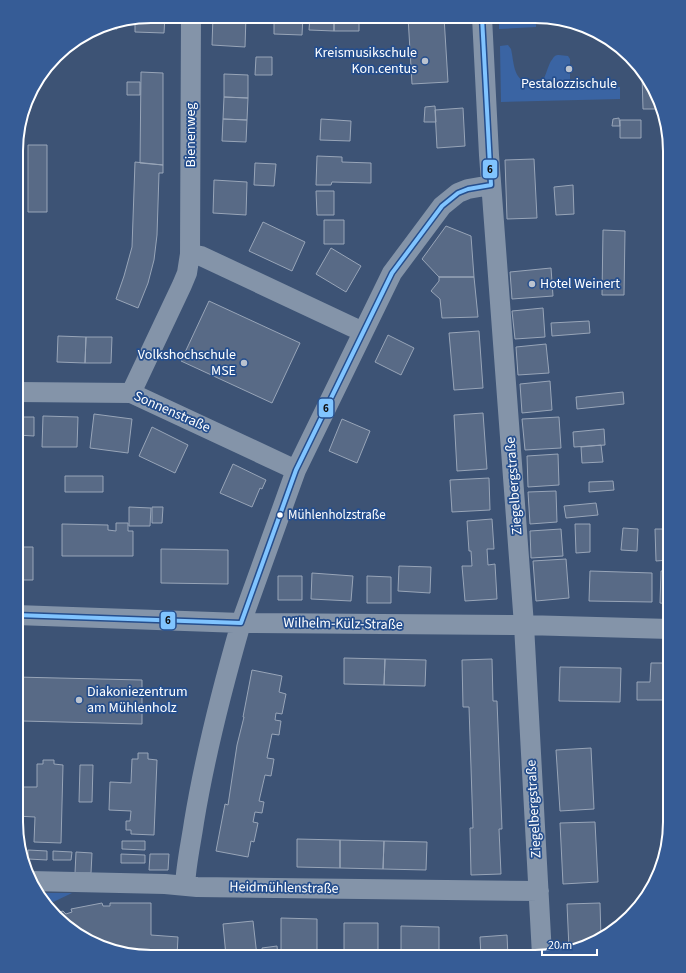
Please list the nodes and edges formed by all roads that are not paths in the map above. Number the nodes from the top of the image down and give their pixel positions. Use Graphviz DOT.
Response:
graph roads {
  1 [pos="191,23"];
  2 [pos="482,23"];
  3 [pos="491,185"];
  4 [pos="190,254"];
  5 [pos="363,332"];
  6 [pos="23,392"];
  7 [pos="131,393"];
  8 [pos="296,470"];
  9 [pos="23,615"];
  10 [pos="241,623"];
  11 [pos="524,625"];
  12 [pos="663,629"];
  13 [pos="37,881"];
  14 [pos="184,886"];
  15 [pos="539,891"];
  16 [pos="542,950"];
  1 -- 4 [label="street, Bienenweg"];
  2 -- 3 [label="street, Ziegelbergstraße"];
  3 -- 5 [label="street"];
  3 -- 11 [label="street, Ziegelbergstraße"];
  4 -- 5 [label="street"];
  4 -- 7 [label="street, Bienenweg"];
  5 -- 8 [label="street"];
  6 -- 7 [label="street, Sonnenstraße"];
  7 -- 8 [label="street, Sonnenstraße"];
  8 -- 10 [label="street"];
  9 -- 10 [label="street, Wilhelm-Külz-Straße"];
  10 -- 11 [label="street, Wilhelm-Külz-Straße"];
  10 -- 14 [label="street"];
  11 -- 12 [label="street, Wilhelm-Külz-Straße"];
  11 -- 15 [label="street, Ziegelbergstraße"];
  13 -- 14 [label="street, Heidmühlenstraße"];
  14 -- 15 [label="street, Heidmühlenstraße"];
  15 -- 16 [label="street, Ziegelbergstraße"];
}
